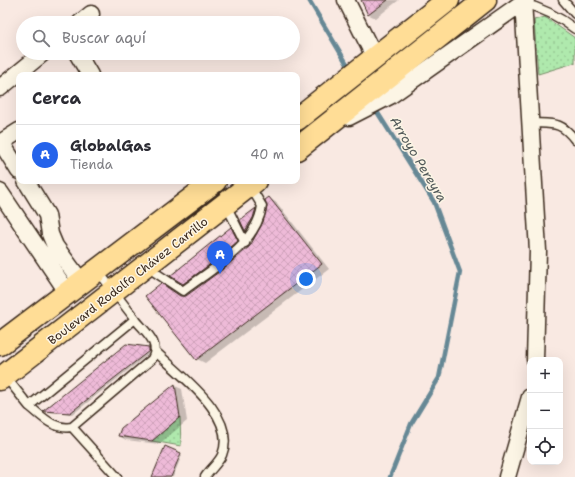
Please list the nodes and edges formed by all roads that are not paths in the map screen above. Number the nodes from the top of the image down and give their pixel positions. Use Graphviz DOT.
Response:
graph roads {
  1 [pos="346,0"];
  2 [pos="448,0"];
  3 [pos="485,0"];
  4 [pos="563,0"];
  5 [pos="524,1"];
  6 [pos="575,14"];
  7 [pos="575,29"];
  8 [pos="34,60"];
  9 [pos="81,60"];
  10 [pos="20,72"];
  11 [pos="88,72"];
  12 [pos="379,74"];
  13 [pos="16,75"];
  14 [pos="0,88"];
  15 [pos="300,117"];
  16 [pos="531,123"];
  17 [pos="16,133"];
  18 [pos="575,140"];
  19 [pos="1,143"];
  20 [pos="300,147"];
  21 [pos="16,166"];
  22 [pos="28,184"];
  23 [pos="211,184"];
  24 [pos="252,184"];
  25 [pos="253,184"];
  26 [pos="0,192"];
  27 [pos="226,205"];
  28 [pos="245,243"];
  29 [pos="146,267"];
  30 [pos="83,282"];
  31 [pos="114,292"];
  32 [pos="135,319"];
  33 [pos="0,344"];
  34 [pos="156,352"];
  35 [pos="535,357"];
  36 [pos="2,375"];
  37 [pos="29,406"];
  38 [pos="527,407"];
  39 [pos="72,427"];
  40 [pos="117,477"];
  41 [pos="205,477"];
  42 [pos="507,477"];
  1 -- 12 [label="street"];
  2 -- 12 [label="main road"];
  3 -- 12 [label="main road"];
  4 -- 6 [label="lane"];
  5 -- 7 [label="lane"];
  5 -- 12 [label="street"];
  5 -- 16 [label="street"];
  8 -- 10 [label="street"];
  9 -- 11 [label="street"];
  12 -- 15 [label="main road"];
  12 -- 20 [label="main road"];
  13 -- 14 [label="street"];
  16 -- 18 [label="lane"];
  16 -- 35 [label="street"];
  17 -- 19 [label="street"];
  19 -- 21 [label="street"];
  22 -- 30 [label="street"];
  23 -- 30 [label="main road"];
  24 -- 27 [label="main road, Boulevard Rodolfo Chávez Carrillo"];
  25 -- 28 [label="lane"];
  26 -- 30 [label="street"];
  27 -- 28 [label="lane"];
  27 -- 29 [label="main road, Boulevard Rodolfo Chávez Carrillo"];
  28 -- 29 [label="lane"];
  29 -- 31 [label="main road, Boulevard Rodolfo Chávez Carrillo"];
  30 -- 31 [label="lane"];
  30 -- 33 [label="main road"];
  31 -- 32 [label="lane"];
  31 -- 36 [label="main road, Boulevard Rodolfo Chávez Carrillo"];
  32 -- 34 [label="lane"];
  32 -- 37 [label="lane"];
  34 -- 39 [label="lane"];
  34 -- 41 [label="lane"];
  36 -- 37 [label="lane"];
  37 -- 39 [label="lane"];
  38 -- 42 [label="street"];
  39 -- 40 [label="lane"];
}
